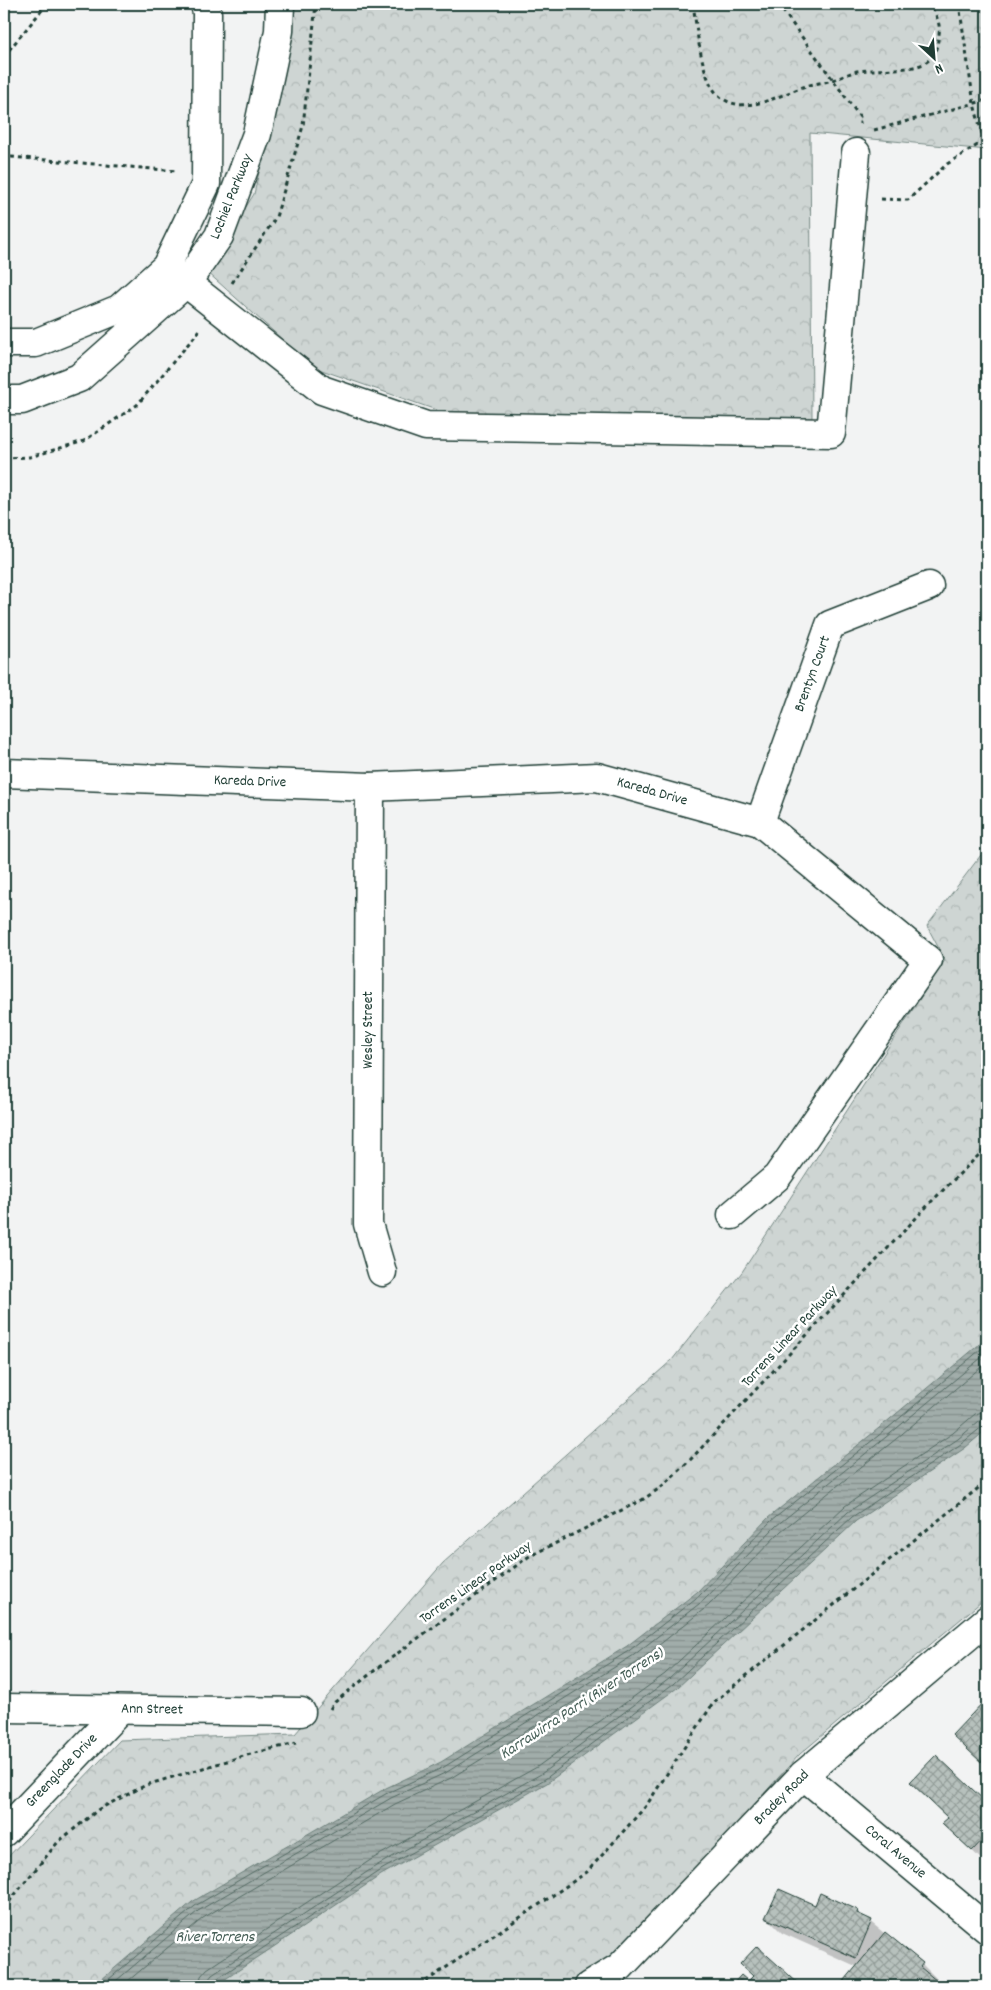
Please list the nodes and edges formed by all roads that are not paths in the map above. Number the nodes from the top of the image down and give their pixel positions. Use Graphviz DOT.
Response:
graph roads {
  1 [pos="205,4"];
  2 [pos="280,4"];
  3 [pos="857,144"];
  4 [pos="176,275"];
  5 [pos="4,343"];
  6 [pos="4,400"];
  7 [pos="929,586"];
  8 [pos="4,772"];
  9 [pos="370,786"];
  10 [pos="760,822"];
  11 [pos="732,1215"];
  12 [pos="382,1272"];
  13 [pos="987,1620"];
  14 [pos="4,1708"];
  15 [pos="120,1710"];
  16 [pos="313,1713"];
  17 [pos="803,1775"];
  18 [pos="4,1832"];
  19 [pos="987,1929"];
  20 [pos="589,1986"];
  1 -- 4 [label="street, Lochiel Parkway"];
  2 -- 4 [label="street, Lochiel Parkway"];
  3 -- 4 [label="street"];
  4 -- 5 [label="street, Lochiel Parkway"];
  4 -- 6 [label="street, Lochiel Parkway"];
  7 -- 10 [label="street, Brentyn Court"];
  8 -- 9 [label="street, Kareda Drive"];
  9 -- 10 [label="street, Kareda Drive"];
  9 -- 12 [label="street, Wesley Street"];
  10 -- 11 [label="street, Kareda Drive"];
  13 -- 17 [label="street, Bradey Road"];
  14 -- 15 [label="street, Ann Street"];
  15 -- 16 [label="street, Ann Street"];
  15 -- 18 [label="street, Greenglade Drive"];
  17 -- 19 [label="street, Coral Avenue"];
  17 -- 20 [label="street, Bradey Road"];
}
